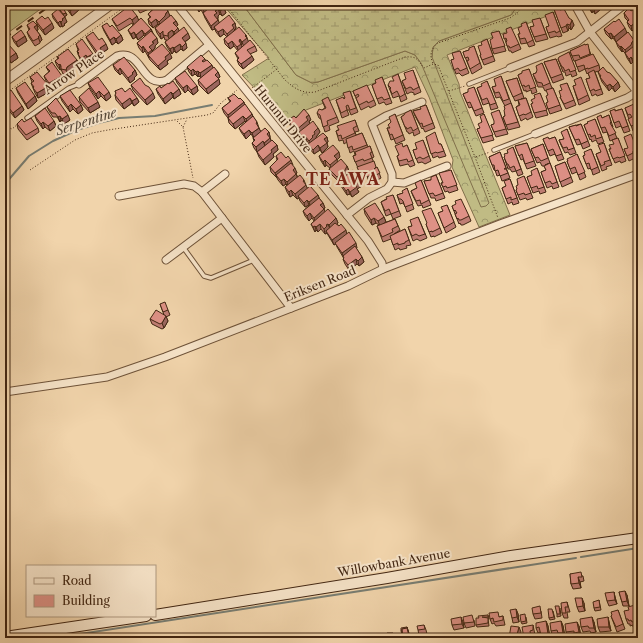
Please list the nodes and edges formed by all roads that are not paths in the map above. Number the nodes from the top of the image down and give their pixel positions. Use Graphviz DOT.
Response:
graph roads {
  1 [pos="110,5"];
  2 [pos="177,5"];
  3 [pos="575,5"];
  4 [pos="624,5"];
  5 [pos="590,32"];
  6 [pos="209,45"];
  7 [pos="510,68"];
  8 [pos="5,81"];
  9 [pos="79,84"];
  10 [pos="469,84"];
  11 [pos="637,93"];
  12 [pos="422,102"];
  13 [pos="27,118"];
  14 [pos="535,134"];
  15 [pos="494,150"];
  16 [pos="447,166"];
  17 [pos="225,174"];
  18 [pos="638,174"];
  19 [pos="392,182"];
  20 [pos="202,192"];
  21 [pos="119,196"];
  22 [pos="346,214"];
  23 [pos="222,218"];
  24 [pos="183,247"];
  25 [pos="166,260"];
  26 [pos="254,260"];
  27 [pos="383,269"];
  28 [pos="291,308"];
  29 [pos="5,392"];
  30 [pos="638,538"];
  31 [pos="156,615"];
  32 [pos="140,617"];
  33 [pos="23,636"];
  34 [pos="5,637"];
  1 -- 8 [label="street"];
  2 -- 6 [label="street, Hurunui Drive"];
  3 -- 5 [label="street"];
  4 -- 5 [label="street"];
  5 -- 7 [label="street"];
  5 -- 11 [label="street"];
  6 -- 9 [label="street, Arrow Place"];
  6 -- 22 [label="street, Hurunui Drive"];
  7 -- 10 [label="lane"];
  9 -- 13 [label="lane, Arrow Place"];
  11 -- 14 [label="street"];
  12 -- 19 [label="street"];
  14 -- 15 [label="lane"];
  16 -- 19 [label="street"];
  17 -- 20 [label="street"];
  18 -- 27 [label="street, Eriksen Road"];
  19 -- 22 [label="street"];
  20 -- 21 [label="street"];
  20 -- 23 [label="street"];
  22 -- 27 [label="street, Hurunui Drive"];
  23 -- 24 [label="street"];
  23 -- 26 [label="street"];
  24 -- 25 [label="street"];
  24 -- 26 [label="lane"];
  26 -- 28 [label="street"];
  27 -- 28 [label="street, Eriksen Road"];
  28 -- 29 [label="street, Eriksen Road"];
  30 -- 31 [label="main road, Willowbank Avenue"];
  32 -- 33 [label="main road"];
  33 -- 34 [label="main road"];
}
